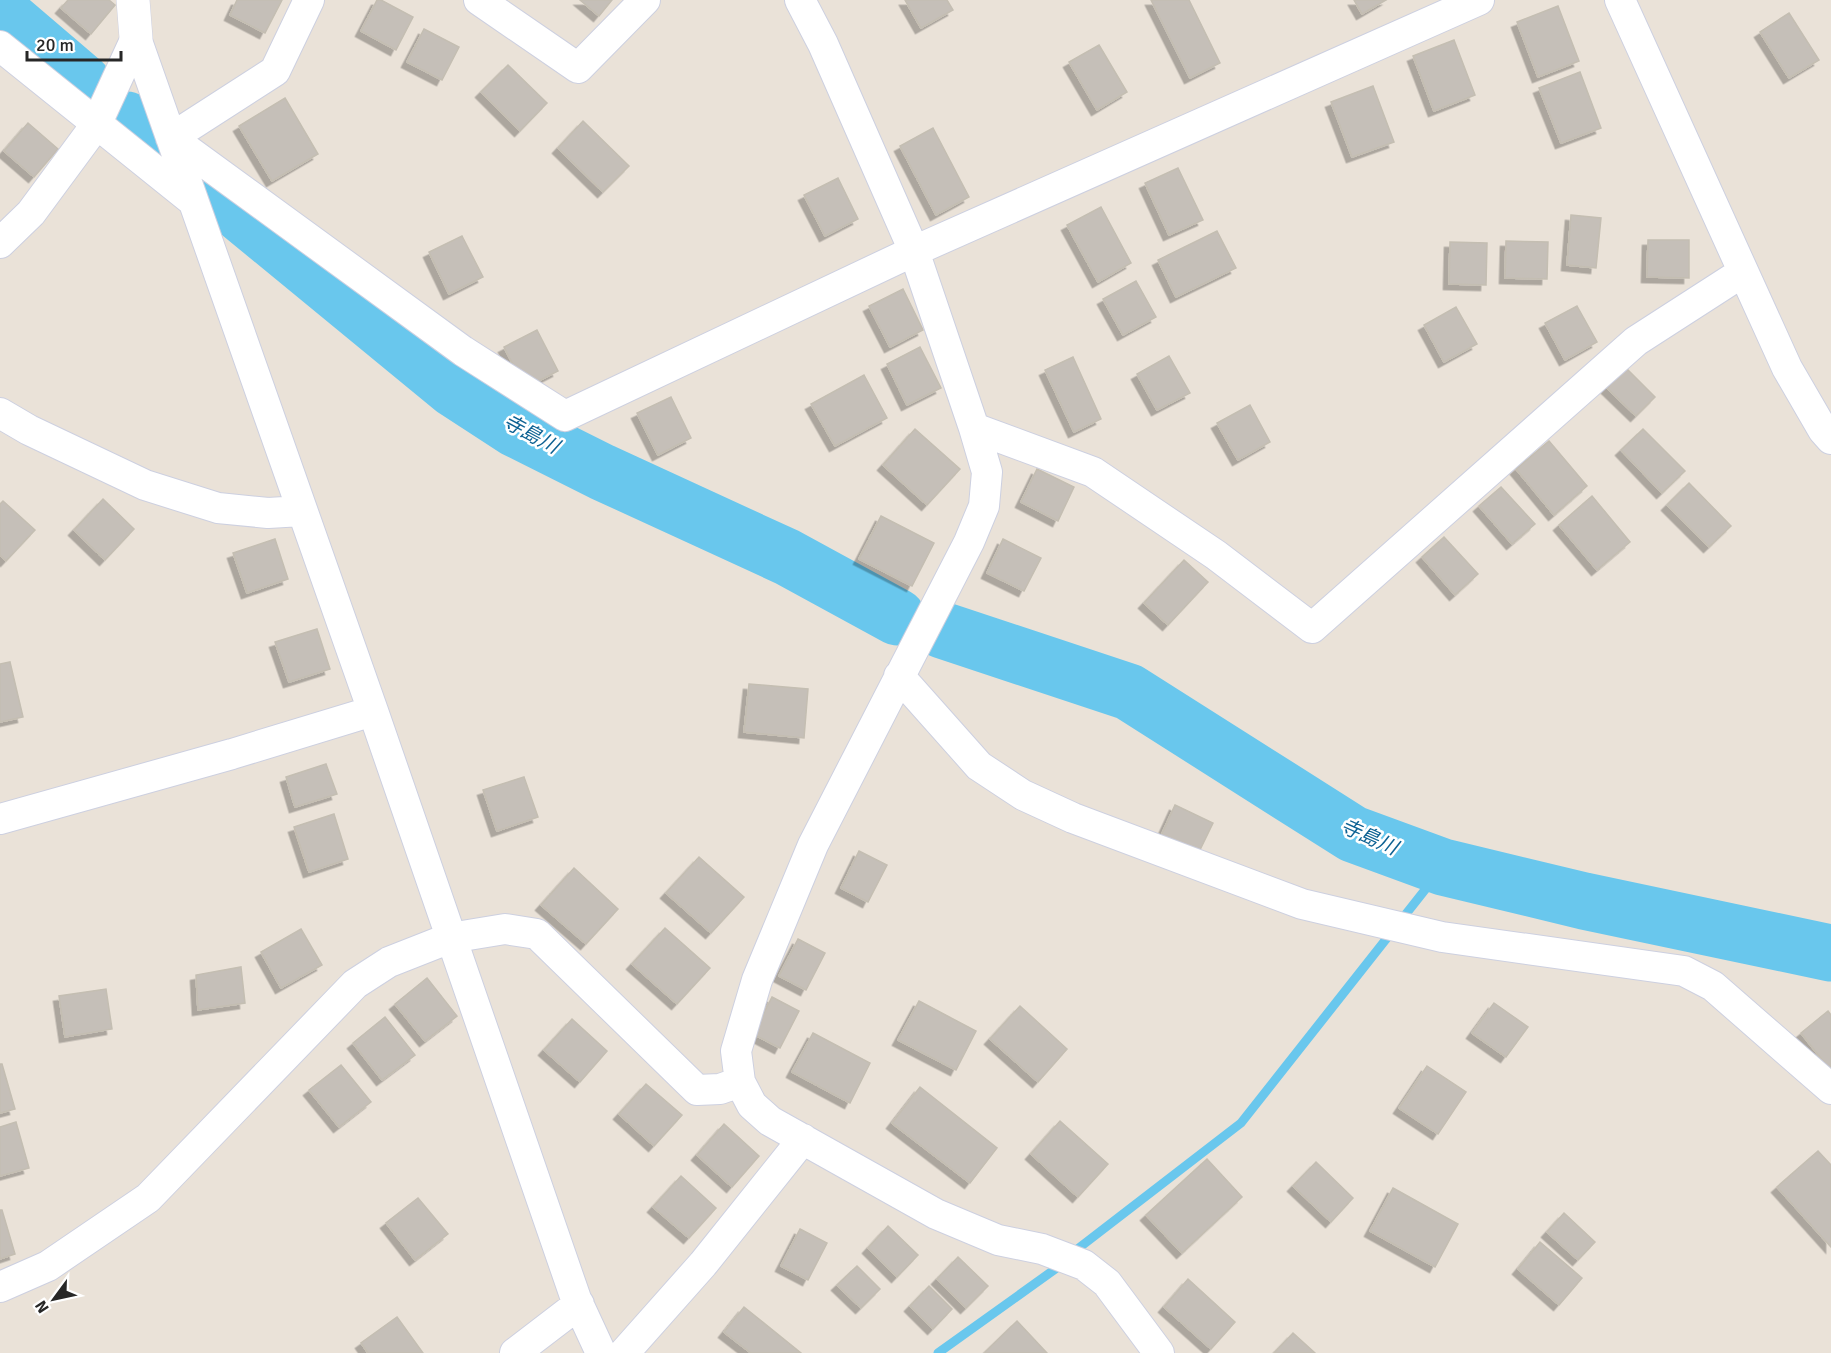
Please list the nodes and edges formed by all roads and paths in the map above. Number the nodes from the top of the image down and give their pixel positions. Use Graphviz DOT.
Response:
graph roads {
  1 [pos="133,0"];
  2 [pos="309,0"];
  3 [pos="479,0"];
  4 [pos="645,0"];
  5 [pos="800,0"];
  6 [pos="1479,0"];
  7 [pos="1620,0"];
  8 [pos="136,38"];
  9 [pos="0,46"];
  10 [pos="96,125"];
  11 [pos="171,138"];
  12 [pos="193,201"];
  13 [pos="0,243"];
  14 [pos="914,250"];
  15 [pos="1743,272"];
  16 [pos="0,413"];
  17 [pos="974,428"];
  18 [pos="1828,431"];
  19 [pos="302,511"];
  20 [pos="899,676"];
  21 [pos="373,711"];
  22 [pos="0,819"];
  23 [pos="450,938"];
  24 [pos="740,1082"];
  25 [pos="1831,1089"];
  26 [pos="803,1139"];
  27 [pos="0,1287"];
  28 [pos="579,1304"];
  29 [pos="514,1353"];
  30 [pos="601,1353"];
  31 [pos="624,1353"];
  32 [pos="1159,1353"];
  1 -- 8 [label="street"];
  2 -- 11 [label="street"];
  3 -- 4 [label="street"];
  5 -- 14 [label="street"];
  6 -- 14 [label="street"];
  7 -- 15 [label="street"];
  8 -- 10 [label="street"];
  8 -- 11 [label="street"];
  9 -- 10 [label="street"];
  10 -- 12 [label="street"];
  10 -- 13 [label="street"];
  11 -- 12 [label="street"];
  11 -- 14 [label="street"];
  12 -- 19 [label="street"];
  14 -- 17 [label="street"];
  15 -- 17 [label="street"];
  15 -- 18 [label="street"];
  16 -- 19 [label="street"];
  17 -- 20 [label="street"];
  19 -- 21 [label="street"];
  20 -- 24 [label="street"];
  20 -- 25 [label="street"];
  21 -- 22 [label="street"];
  21 -- 23 [label="street"];
  23 -- 24 [label="street"];
  23 -- 27 [label="street"];
  23 -- 28 [label="street"];
  24 -- 26 [label="street"];
  26 -- 31 [label="street"];
  26 -- 32 [label="street"];
  28 -- 29 [label="street"];
  28 -- 30 [label="street"];
}
